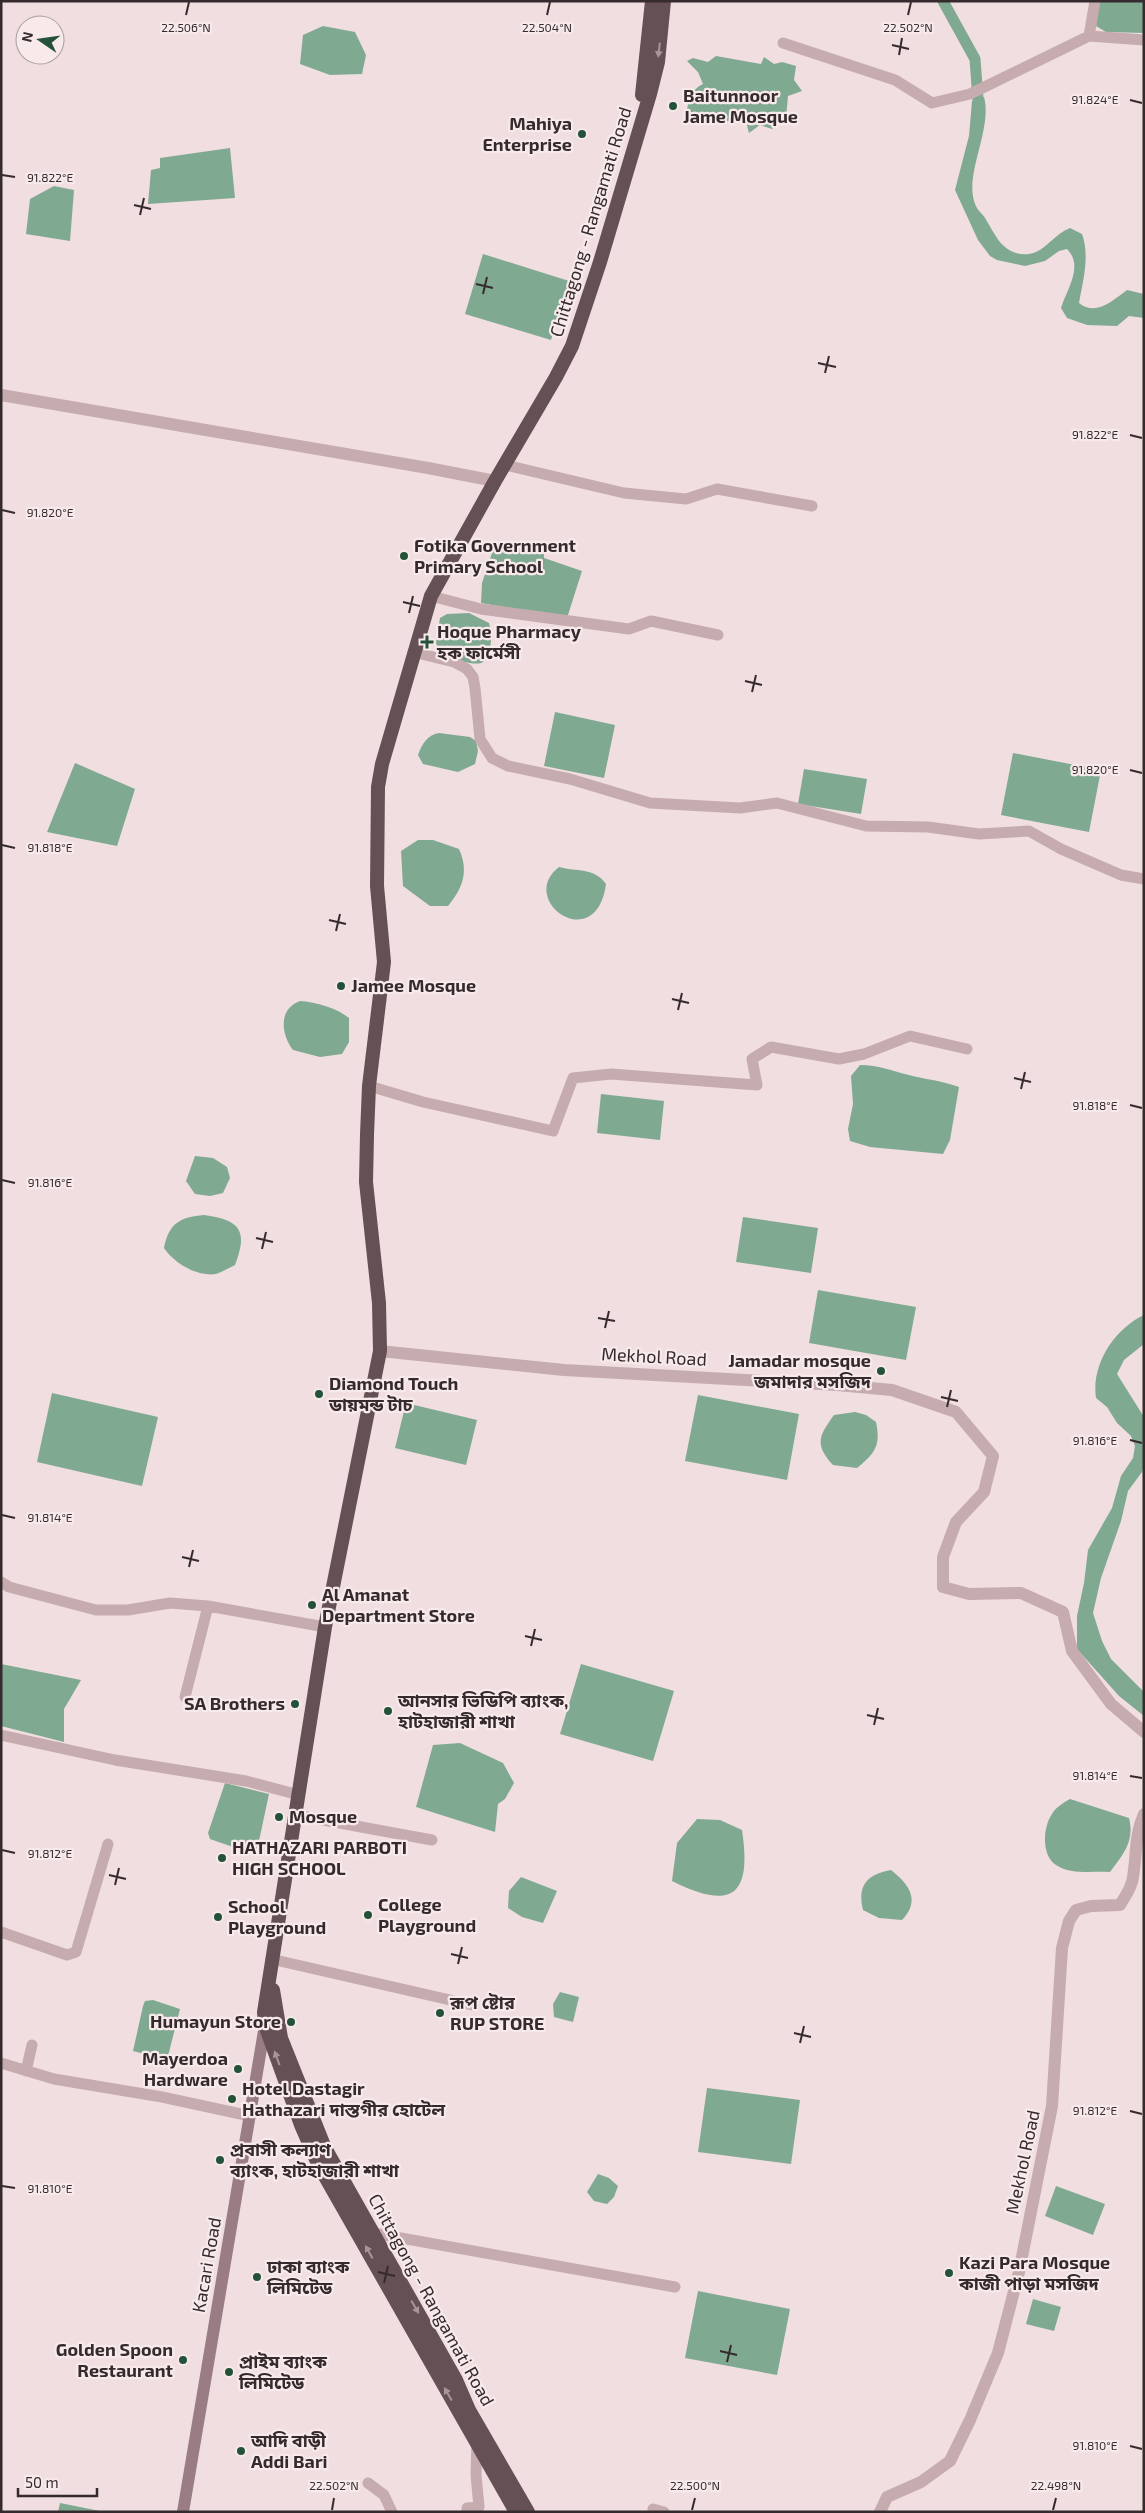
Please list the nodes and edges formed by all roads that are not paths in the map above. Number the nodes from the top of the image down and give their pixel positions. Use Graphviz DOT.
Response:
graph roads {
  1 [pos="652,1"];
  2 [pos="664,1"];
  3 [pos="1095,1"];
  4 [pos="1089,36"];
  5 [pos="1144,40"];
  6 [pos="783,44"];
  7 [pos="639,133"];
  8 [pos="1,395"];
  9 [pos="505,465"];
  10 [pos="495,481"];
  11 [pos="812,506"];
  12 [pos="431,596"];
  13 [pos="718,635"];
  14 [pos="413,652"];
  15 [pos="1144,879"];
  16 [pos="967,1049"];
  17 [pos="369,1086"];
  18 [pos="380,1351"];
  19 [pos="1,1582"];
  20 [pos="208,1606"];
  21 [pos="325,1628"];
  22 [pos="185,1697"];
  23 [pos="1144,1732"];
  24 [pos="1,1735"];
  25 [pos="299,1795"];
  26 [pos="1144,1814"];
  27 [pos="296,1815"];
  28 [pos="432,1840"];
  29 [pos="108,1844"];
  30 [pos="1,1932"];
  31 [pos="271,1959"];
  32 [pos="472,2005"];
  33 [pos="271,2022"];
  34 [pos="32,2045"];
  35 [pos="1,2063"];
  36 [pos="26,2071"];
  37 [pos="296,2092"];
  38 [pos="250,2116"];
  39 [pos="373,2233"];
  40 [pos="675,2287"];
  41 [pos="477,2441"];
  42 [pos="368,2483"];
  43 [pos="183,2512"];
  44 [pos="392,2512"];
  45 [pos="467,2512"];
  46 [pos="516,2512"];
  47 [pos="528,2512"];
  48 [pos="880,2512"];
  1 -- 7 [label="highway"];
  2 -- 7 [label="highway, Chittagong - Rangamati Road, one-way"];
  3 -- 4 [label="street"];
  4 -- 5 [label="street"];
  4 -- 6 [label="street"];
  7 -- 9 [label="highway, Chittagong - Rangamati Road"];
  8 -- 10 [label="street"];
  9 -- 10 [label="highway, Chittagong - Rangamati Road"];
  9 -- 11 [label="street"];
  10 -- 12 [label="highway, Chittagong - Rangamati Road"];
  12 -- 13 [label="street"];
  12 -- 14 [label="highway, Chittagong - Rangamati Road"];
  14 -- 15 [label="street"];
  14 -- 17 [label="highway, Chittagong - Rangamati Road"];
  16 -- 17 [label="street"];
  17 -- 18 [label="highway, Chittagong - Rangamati Road"];
  18 -- 21 [label="highway, Chittagong - Rangamati Road"];
  18 -- 23 [label="street, Mekhol Road"];
  19 -- 20 [label="street"];
  20 -- 21 [label="street"];
  20 -- 22 [label="street"];
  21 -- 25 [label="highway, Chittagong - Rangamati Road"];
  24 -- 25 [label="street"];
  25 -- 27 [label="highway, Chittagong - Rangamati Road"];
  26 -- 48 [label="street, Mekhol Road"];
  27 -- 28 [label="street"];
  27 -- 31 [label="highway, Chittagong - Rangamati Road"];
  29 -- 30 [label="street"];
  31 -- 32 [label="street"];
  31 -- 33 [label="highway, Chittagong - Rangamati Road"];
  33 -- 37 [label="highway, Chittagong - Rangamati Road"];
  33 -- 38 [label="main road, Kacari Road"];
  34 -- 36 [label="street"];
  35 -- 36 [label="street"];
  36 -- 38 [label="street"];
  37 -- 39 [label="highway, Chittagong - Rangamati Road"];
  41 -- 37 [label="highway, Chittagong - Rangamati Road, one-way"];
  38 -- 43 [label="main road, Kacari Road"];
  39 -- 40 [label="street"];
  39 -- 47 [label="highway, Chittagong - Rangamati Road, one-way"];
  41 -- 45 [label="street"];
  41 -- 46 [label="highway, Chittagong - Rangamati Road"];
  42 -- 44 [label="street"];
}
